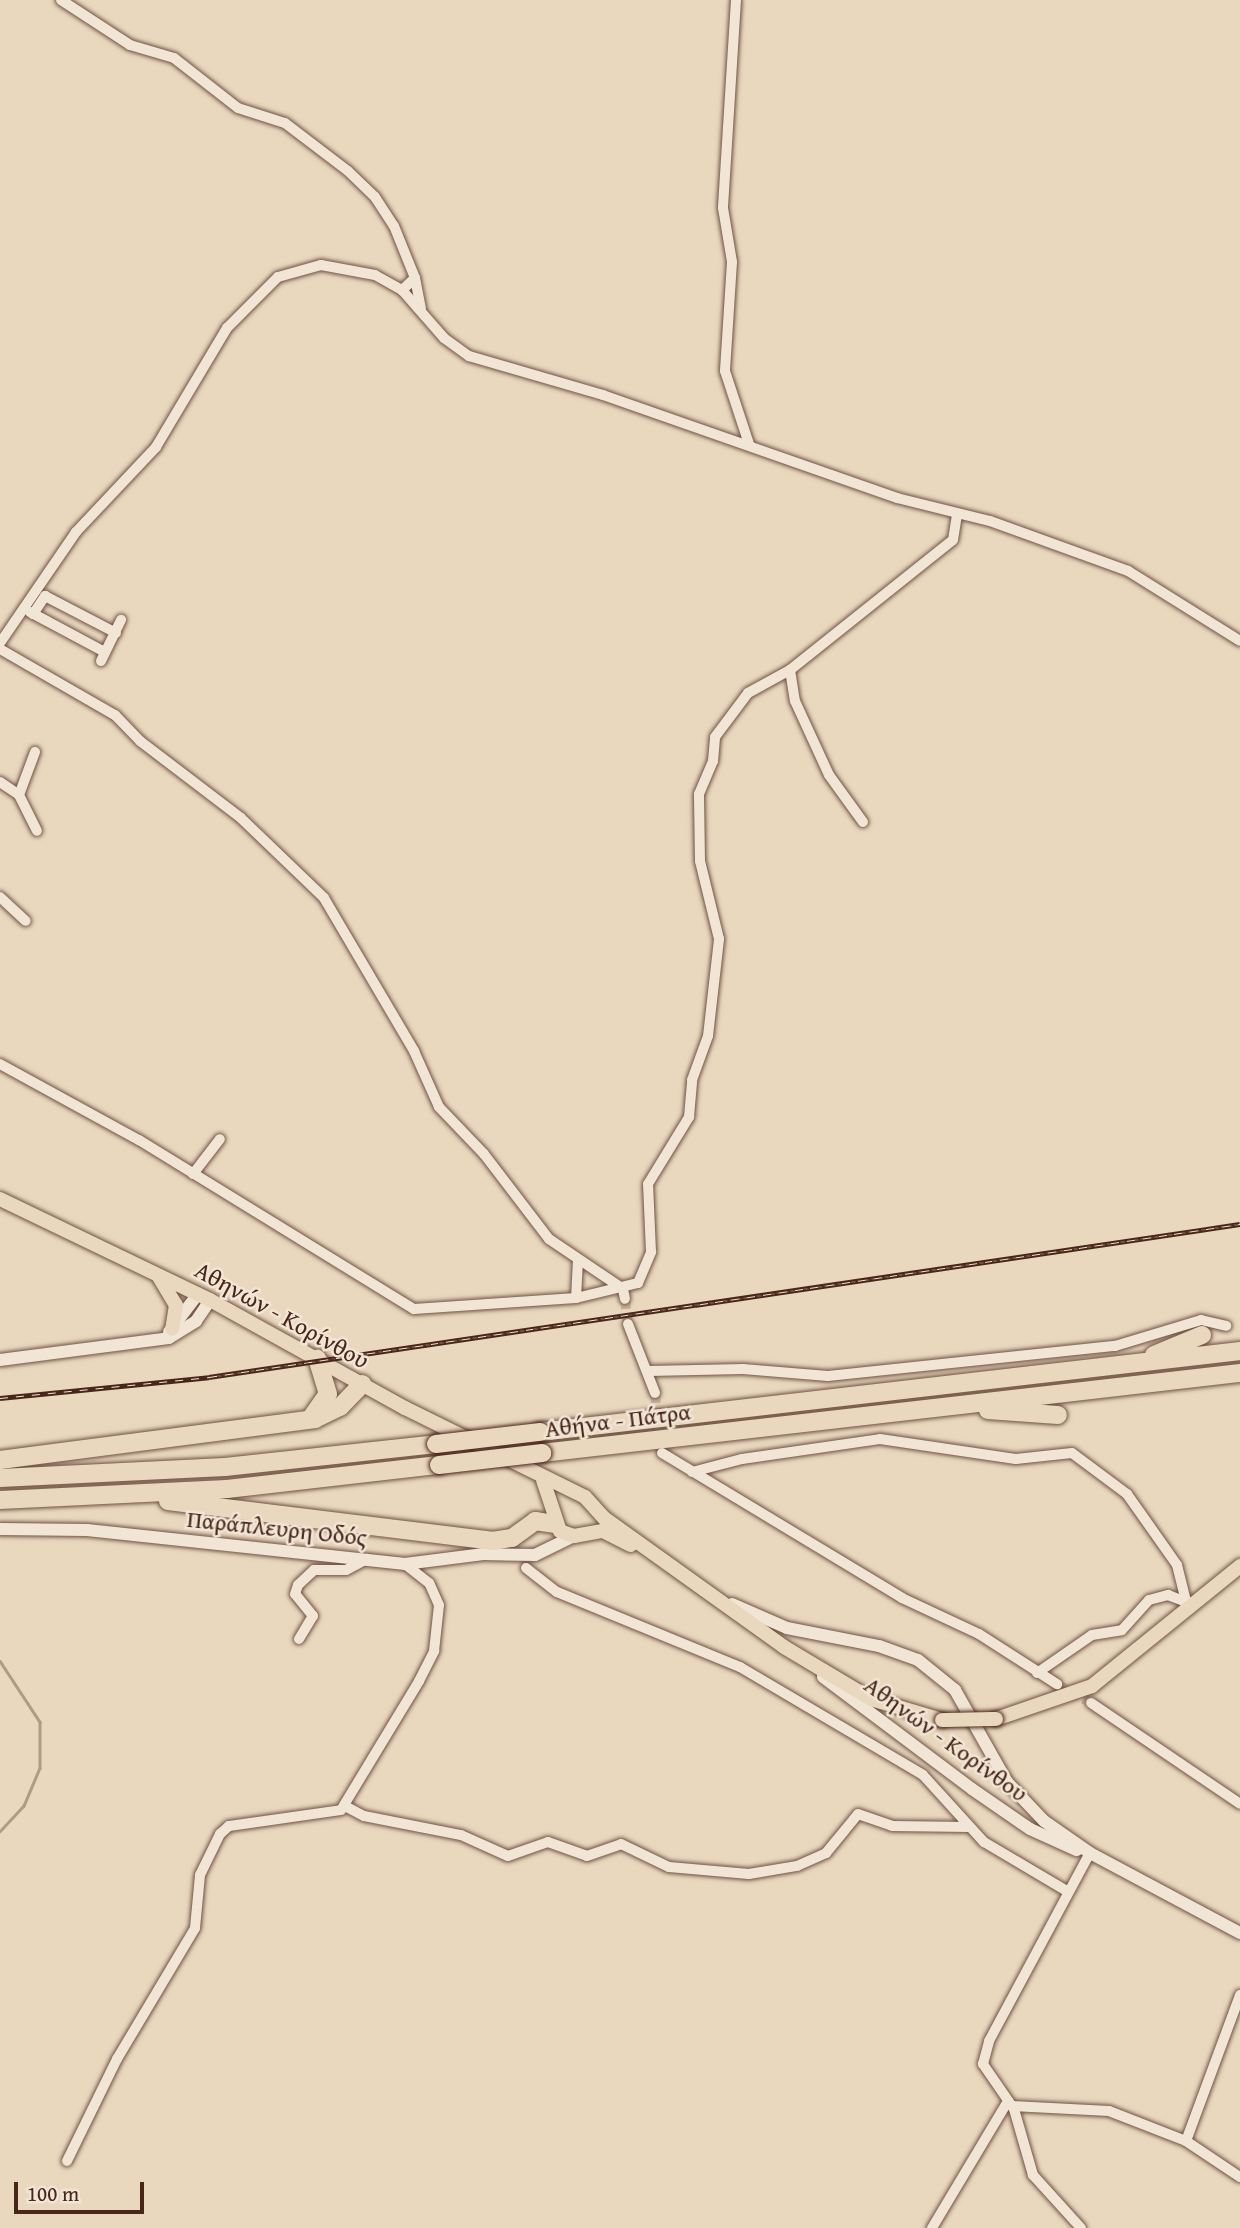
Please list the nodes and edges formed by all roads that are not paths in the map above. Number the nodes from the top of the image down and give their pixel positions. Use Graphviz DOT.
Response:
graph roads {
  1 [pos="61,0"];
  2 [pos="736,0"];
  3 [pos="415,278"];
  4 [pos="402,290"];
  5 [pos="421,308"];
  6 [pos="749,444"];
  7 [pos="957,516"];
  8 [pos="28,611"];
  9 [pos="121,620"];
  10 [pos="116,633"];
  11 [pos="1240,641"];
  12 [pos="0,643"];
  13 [pos="0,649"];
  14 [pos="789,670"];
  15 [pos="35,752"];
  16 [pos="0,782"];
  17 [pos="19,795"];
  18 [pos="863,821"];
  19 [pos="37,831"];
  20 [pos="0,897"];
  21 [pos="26,922"];
  22 [pos="0,1064"];
  23 [pos="220,1139"];
  24 [pos="193,1174"];
  25 [pos="0,1199"];
  26 [pos="578,1261"];
  27 [pos="153,1272"];
  28 [pos="624,1294"];
  29 [pos="204,1297"];
  30 [pos="576,1298"];
  31 [pos="628,1324"];
  32 [pos="1226,1326"];
  33 [pos="167,1334"];
  34 [pos="1202,1335"];
  35 [pos="1240,1351"];
  36 [pos="317,1359"];
  37 [pos="0,1360"];
  38 [pos="1135,1363"];
  39 [pos="649,1371"];
  40 [pos="1240,1373"];
  41 [pos="362,1384"];
  42 [pos="655,1393"];
  43 [pos="946,1407"];
  44 [pos="1058,1415"];
  45 [pos="308,1420"];
  46 [pos="662,1453"];
  47 [pos="0,1460"];
  48 [pos="692,1472"];
  49 [pos="540,1476"];
  50 [pos="0,1478"];
  51 [pos="573,1493"];
  52 [pos="126,1496"];
  53 [pos="0,1500"];
  54 [pos="593,1507"];
  55 [pos="554,1520"];
  56 [pos="0,1530"];
  57 [pos="579,1534"];
  58 [pos="548,1550"];
  59 [pos="367,1559"];
  60 [pos="664,1562"];
  61 [pos="405,1564"];
  62 [pos="1240,1566"];
  63 [pos="526,1568"];
  64 [pos="713,1597"];
  65 [pos="1186,1605"];
  66 [pos="299,1639"];
  67 [pos="784,1647"];
  68 [pos="1037,1673"];
  69 [pos="1057,1684"];
  70 [pos="1091,1703"];
  71 [pos="1240,1804"];
  72 [pos="345,1806"];
  73 [pos="969,1827"];
  74 [pos="1090,1853"];
  75 [pos="1067,1891"];
  76 [pos="1240,1933"];
  77 [pos="1240,1995"];
  78 [pos="1010,2104"];
  79 [pos="1186,2141"];
  80 [pos="67,2161"];
  81 [pos="1240,2177"];
  82 [pos="932,2228"];
  83 [pos="1081,2228"];
  1 -- 3 [label="street"];
  2 -- 6 [label="street"];
  3 -- 4 [label="street"];
  3 -- 5 [label="street"];
  4 -- 5 [label="street"];
  4 -- 8 [label="street"];
  5 -- 6 [label="street"];
  6 -- 7 [label="street"];
  7 -- 11 [label="street"];
  7 -- 14 [label="street"];
  8 -- 10 [label="street"];
  8 -- 10 [label="street"];
  8 -- 12 [label="street"];
  9 -- 10 [label="street"];
  13 -- 26 [label="street"];
  14 -- 18 [label="street"];
  14 -- 28 [label="street"];
  15 -- 17 [label="street"];
  16 -- 17 [label="street"];
  17 -- 19 [label="street"];
  20 -- 21 [label="street"];
  22 -- 24 [label="street"];
  23 -- 24 [label="street"];
  24 -- 30 [label="street"];
  25 -- 27 [label="main road, Αθηνών - Κορίνθου"];
  26 -- 28 [label="street"];
  26 -- 30 [label="street"];
  27 -- 29 [label="main road, Αθηνών - Κορίνθου"];
  27 -- 33 [label="main road"];
  28 -- 30 [label="street"];
  29 -- 33 [label="main road"];
  29 -- 36 [label="main road, Αθηνών - Κορίνθου"];
  31 -- 39 [label="street"];
  32 -- 39 [label="street"];
  33 -- 37 [label="main road"];
  34 -- 38 [label="highway"];
  35 -- 38 [label="highway, Αθήνα - Πάτρα"];
  36 -- 41 [label="main road, Αθηνών - Κορίνθου"];
  36 -- 45 [label="highway"];
  38 -- 50 [label="highway, Αθήνα - Πάτρα, bridge"];
  39 -- 42 [label="street"];
  40 -- 43 [label="highway, Αθήνα - Πάτρα"];
  41 -- 45 [label="highway"];
  41 -- 49 [label="main road, Αθηνών - Κορίνθου"];
  43 -- 44 [label="highway"];
  43 -- 52 [label="highway, Αθήνα - Πάτρα, bridge"];
  45 -- 47 [label="highway"];
  46 -- 48 [label="street"];
  48 -- 65 [label="street"];
  48 -- 68 [label="street"];
  49 -- 51 [label="main road, Αθηνών - Κορίνθου"];
  49 -- 55 [label="main road"];
  51 -- 54 [label="main road, Αθηνών - Κορίνθου"];
  51 -- 55 [label="main road"];
  52 -- 53 [label="highway, Αθήνα - Πάτρα"];
  52 -- 55 [label="highway"];
  54 -- 57 [label="main road"];
  54 -- 60 [label="main road, Αθηνών - Κορίνθου"];
  55 -- 57 [label="main road, Αθηνών - Κορίνθου"];
  55 -- 58 [label="main road"];
  56 -- 59 [label="main road, Παράπλευρη Οδός"];
  57 -- 58 [label="main road, Παράπλευρη Οδός"];
  57 -- 60 [label="main road, Αθηνών - Κορίνθου"];
  58 -- 61 [label="main road, Παράπλευρη Οδός"];
  59 -- 61 [label="main road, Παράπλευρη Οδός"];
  59 -- 66 [label="street"];
  60 -- 64 [label="main road, Αθηνών - Κορίνθου"];
  61 -- 72 [label="street"];
  62 -- 65 [label="main road, Αθηνών - Κορίνθου"];
  63 -- 73 [label="street"];
  64 -- 67 [label="main road, Αθηνών - Κορίνθου"];
  64 -- 74 [label="main road, Αθηνών - Κορίνθου"];
  65 -- 67 [label="main road, Αθηνών - Κορίνθου, bridge"];
  65 -- 68 [label="street"];
  67 -- 74 [label="main road, Αθηνών - Κορίνθου"];
  68 -- 69 [label="street"];
  70 -- 71 [label="street"];
  72 -- 73 [label="street"];
  72 -- 80 [label="street"];
  73 -- 75 [label="street"];
  74 -- 75 [label="street"];
  74 -- 76 [label="main road, Αθηνών - Κορίνθου"];
  75 -- 78 [label="street"];
  77 -- 79 [label="street"];
  78 -- 79 [label="street"];
  78 -- 82 [label="street"];
  78 -- 83 [label="street"];
  79 -- 81 [label="street"];
}
